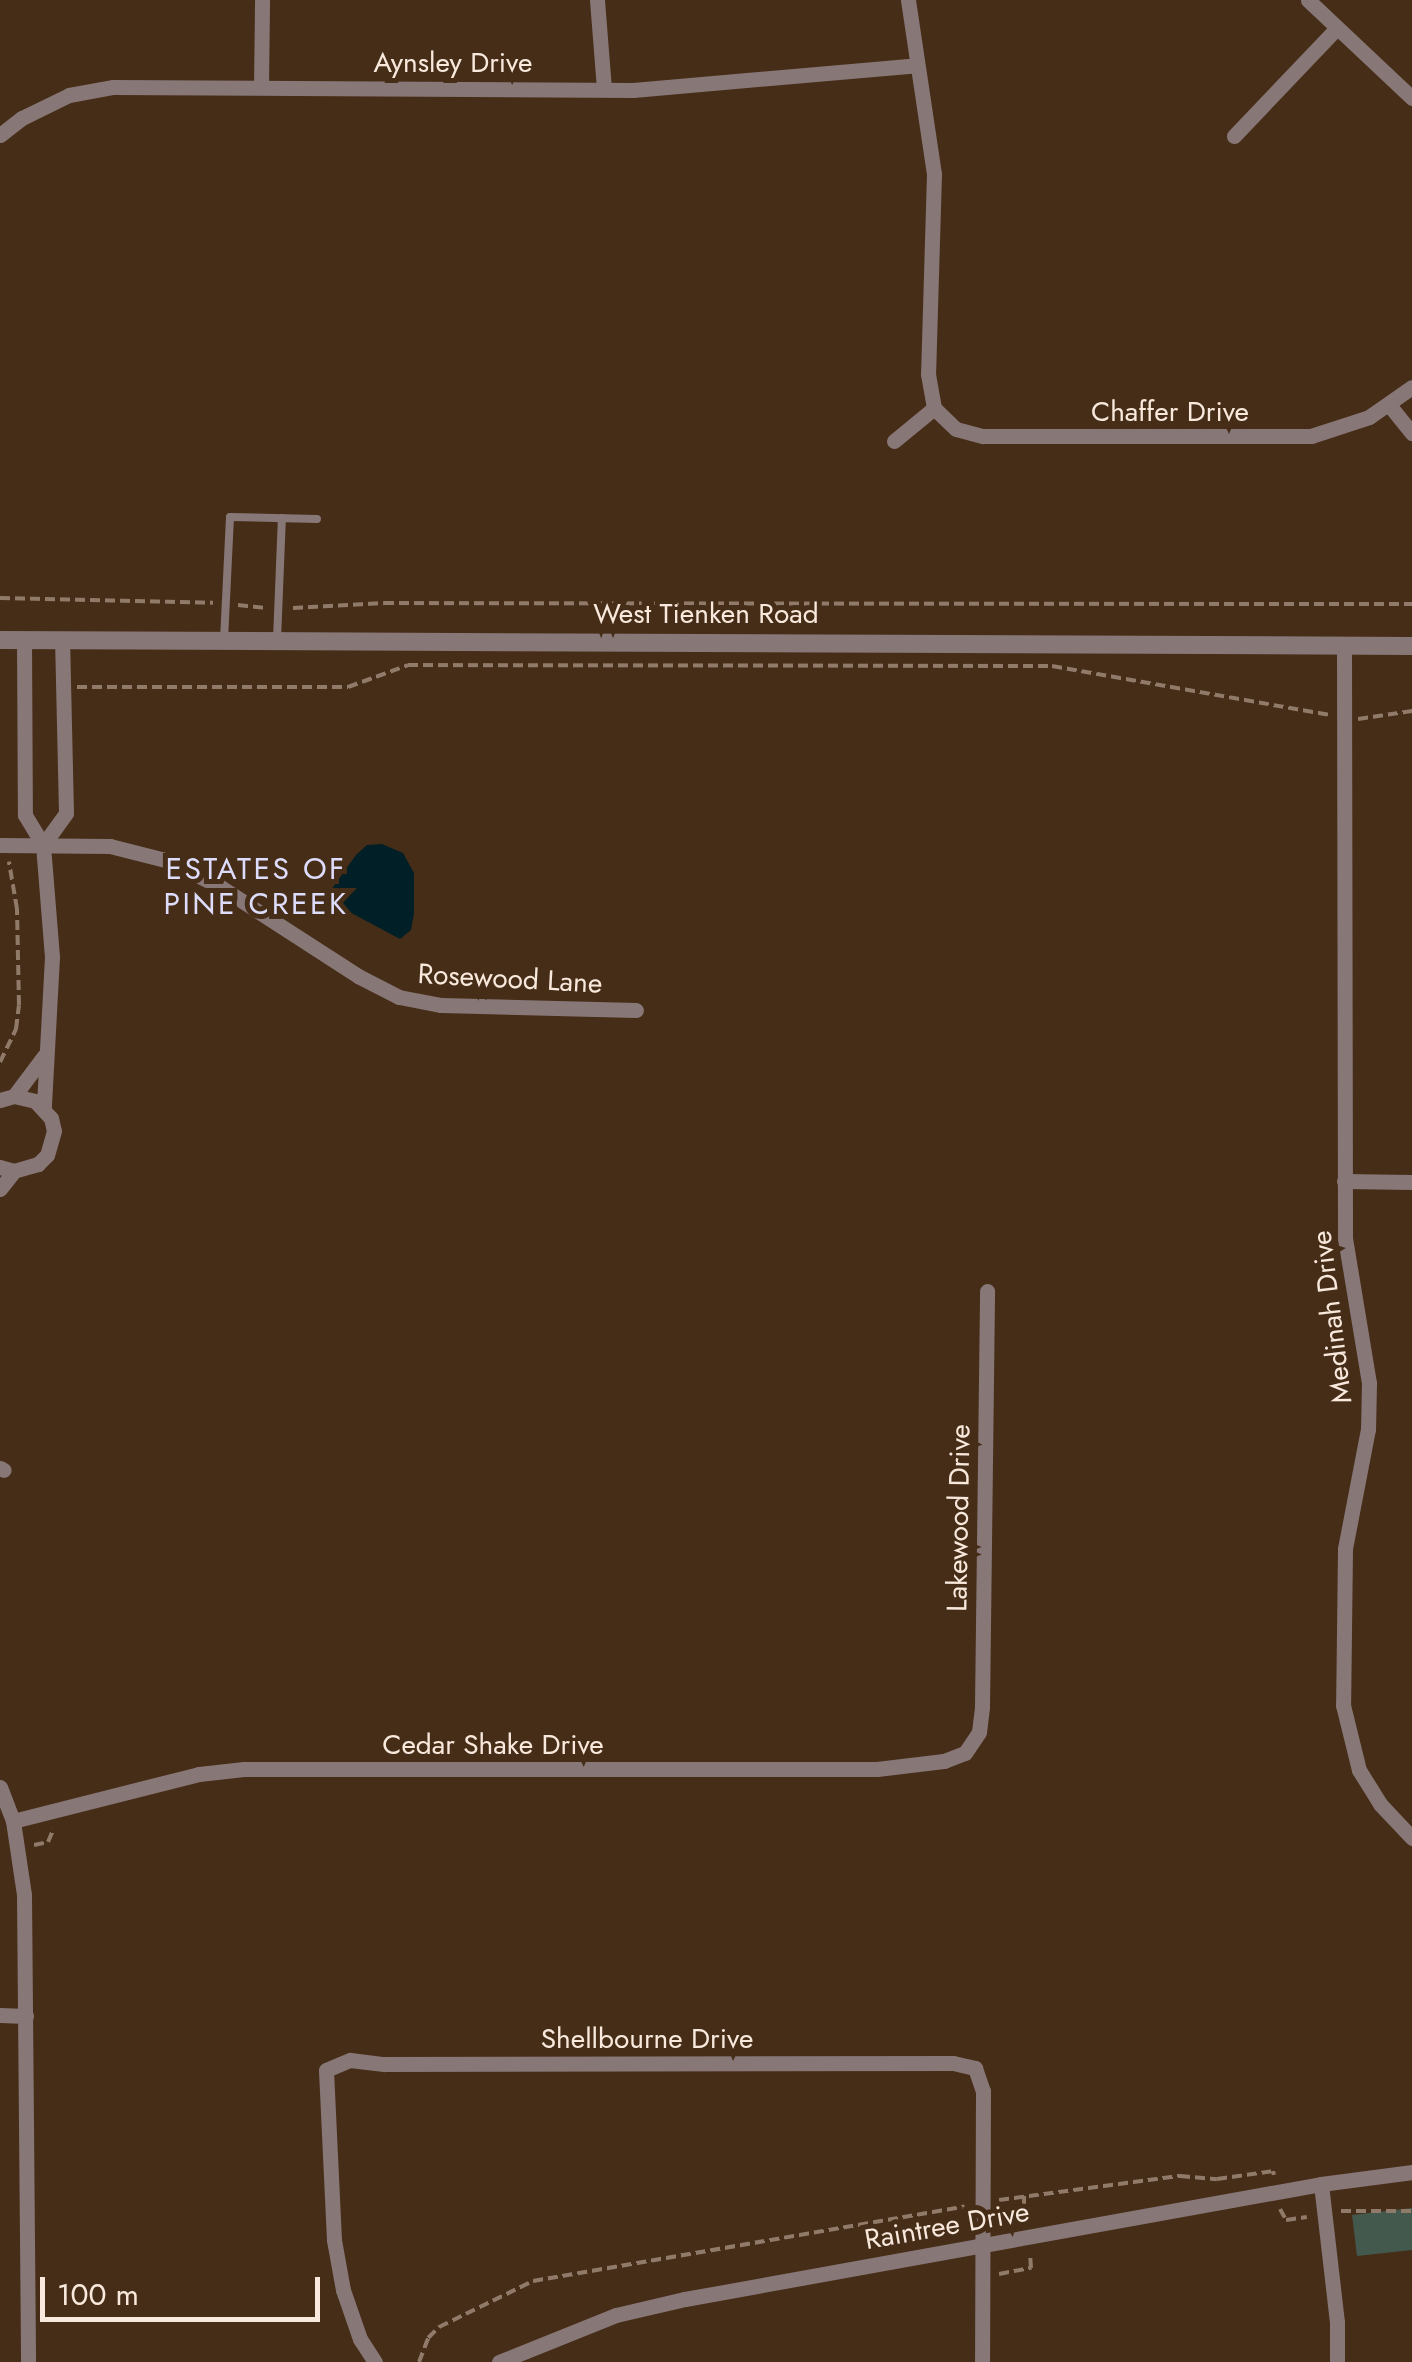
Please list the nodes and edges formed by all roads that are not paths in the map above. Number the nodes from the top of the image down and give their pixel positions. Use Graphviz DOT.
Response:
graph roads {
  1 [pos="262,0"];
  2 [pos="598,0"];
  3 [pos="908,0"];
  4 [pos="1308,0"];
  5 [pos="1336,29"];
  6 [pos="917,64"];
  7 [pos="261,87"];
  8 [pos="604,89"];
  9 [pos="1412,98"];
  10 [pos="0,135"];
  11 [pos="1234,136"];
  12 [pos="1408,390"];
  13 [pos="1390,406"];
  14 [pos="934,408"];
  15 [pos="1412,432"];
  16 [pos="894,440"];
  17 [pos="282,518"];
  18 [pos="317,519"];
  19 [pos="0,640"];
  20 [pos="24,640"];
  21 [pos="62,640"];
  22 [pos="224,640"];
  23 [pos="277,640"];
  24 [pos="1344,646"];
  25 [pos="1412,646"];
  26 [pos="4,845"];
  27 [pos="43,845"];
  28 [pos="636,1010"];
  29 [pos="44,1056"];
  30 [pos="7,1098"];
  31 [pos="44,1108"];
  32 [pos="7,1169"];
  33 [pos="1344,1181"];
  34 [pos="1412,1182"];
  35 [pos="0,1189"];
  36 [pos="987,1291"];
  37 [pos="972,1743"];
  38 [pos="0,1788"];
  39 [pos="14,1821"];
  40 [pos="1412,1838"];
  41 [pos="0,2016"];
  42 [pos="26,2016"];
  43 [pos="1412,2172"];
  44 [pos="1320,2184"];
  45 [pos="983,2245"];
  46 [pos="28,2362"];
  47 [pos="374,2362"];
  48 [pos="499,2362"];
  49 [pos="982,2362"];
  50 [pos="1337,2362"];
  1 -- 7 [label="street"];
  2 -- 8 [label="street"];
  3 -- 6 [label="street"];
  4 -- 5 [label="street"];
  5 -- 9 [label="street"];
  5 -- 11 [label="street"];
  6 -- 8 [label="street, Aynsley Drive"];
  6 -- 14 [label="street"];
  7 -- 8 [label="street, Aynsley Drive"];
  7 -- 10 [label="street, Aynsley Drive"];
  12 -- 13 [label="street, Chaffer Drive"];
  13 -- 14 [label="street, Chaffer Drive"];
  13 -- 15 [label="street"];
  14 -- 16 [label="street"];
  17 -- 18 [label="lane"];
  17 -- 22 [label="lane"];
  17 -- 23 [label="lane"];
  19 -- 20 [label="street, West Tienken Road"];
  20 -- 21 [label="street, West Tienken Road"];
  20 -- 27 [label="street"];
  21 -- 22 [label="street, West Tienken Road"];
  21 -- 27 [label="street"];
  22 -- 23 [label="street, West Tienken Road"];
  23 -- 24 [label="street, West Tienken Road"];
  24 -- 25 [label="street, West Tienken Road"];
  24 -- 33 [label="street, Medinah Drive"];
  26 -- 27 [label="street, Rosewood Lane"];
  27 -- 28 [label="street, Rosewood Lane"];
  27 -- 29 [label="street"];
  29 -- 30 [label="street"];
  29 -- 31 [label="street"];
  30 -- 31 [label="street"];
  31 -- 32 [label="street"];
  32 -- 35 [label="street"];
  33 -- 34 [label="street"];
  33 -- 40 [label="street, Medinah Drive"];
  36 -- 37 [label="street, Lakewood Drive"];
  37 -- 39 [label="street, Cedar Shake Drive"];
  38 -- 39 [label="street"];
  39 -- 42 [label="street"];
  41 -- 42 [label="street"];
  42 -- 46 [label="street"];
  43 -- 44 [label="street, Raintree Drive"];
  44 -- 45 [label="street, Raintree Drive"];
  44 -- 50 [label="street"];
  45 -- 47 [label="street, Shellbourne Drive"];
  45 -- 48 [label="street, Raintree Drive"];
  45 -- 49 [label="street, Shellbourne Drive"];
}
